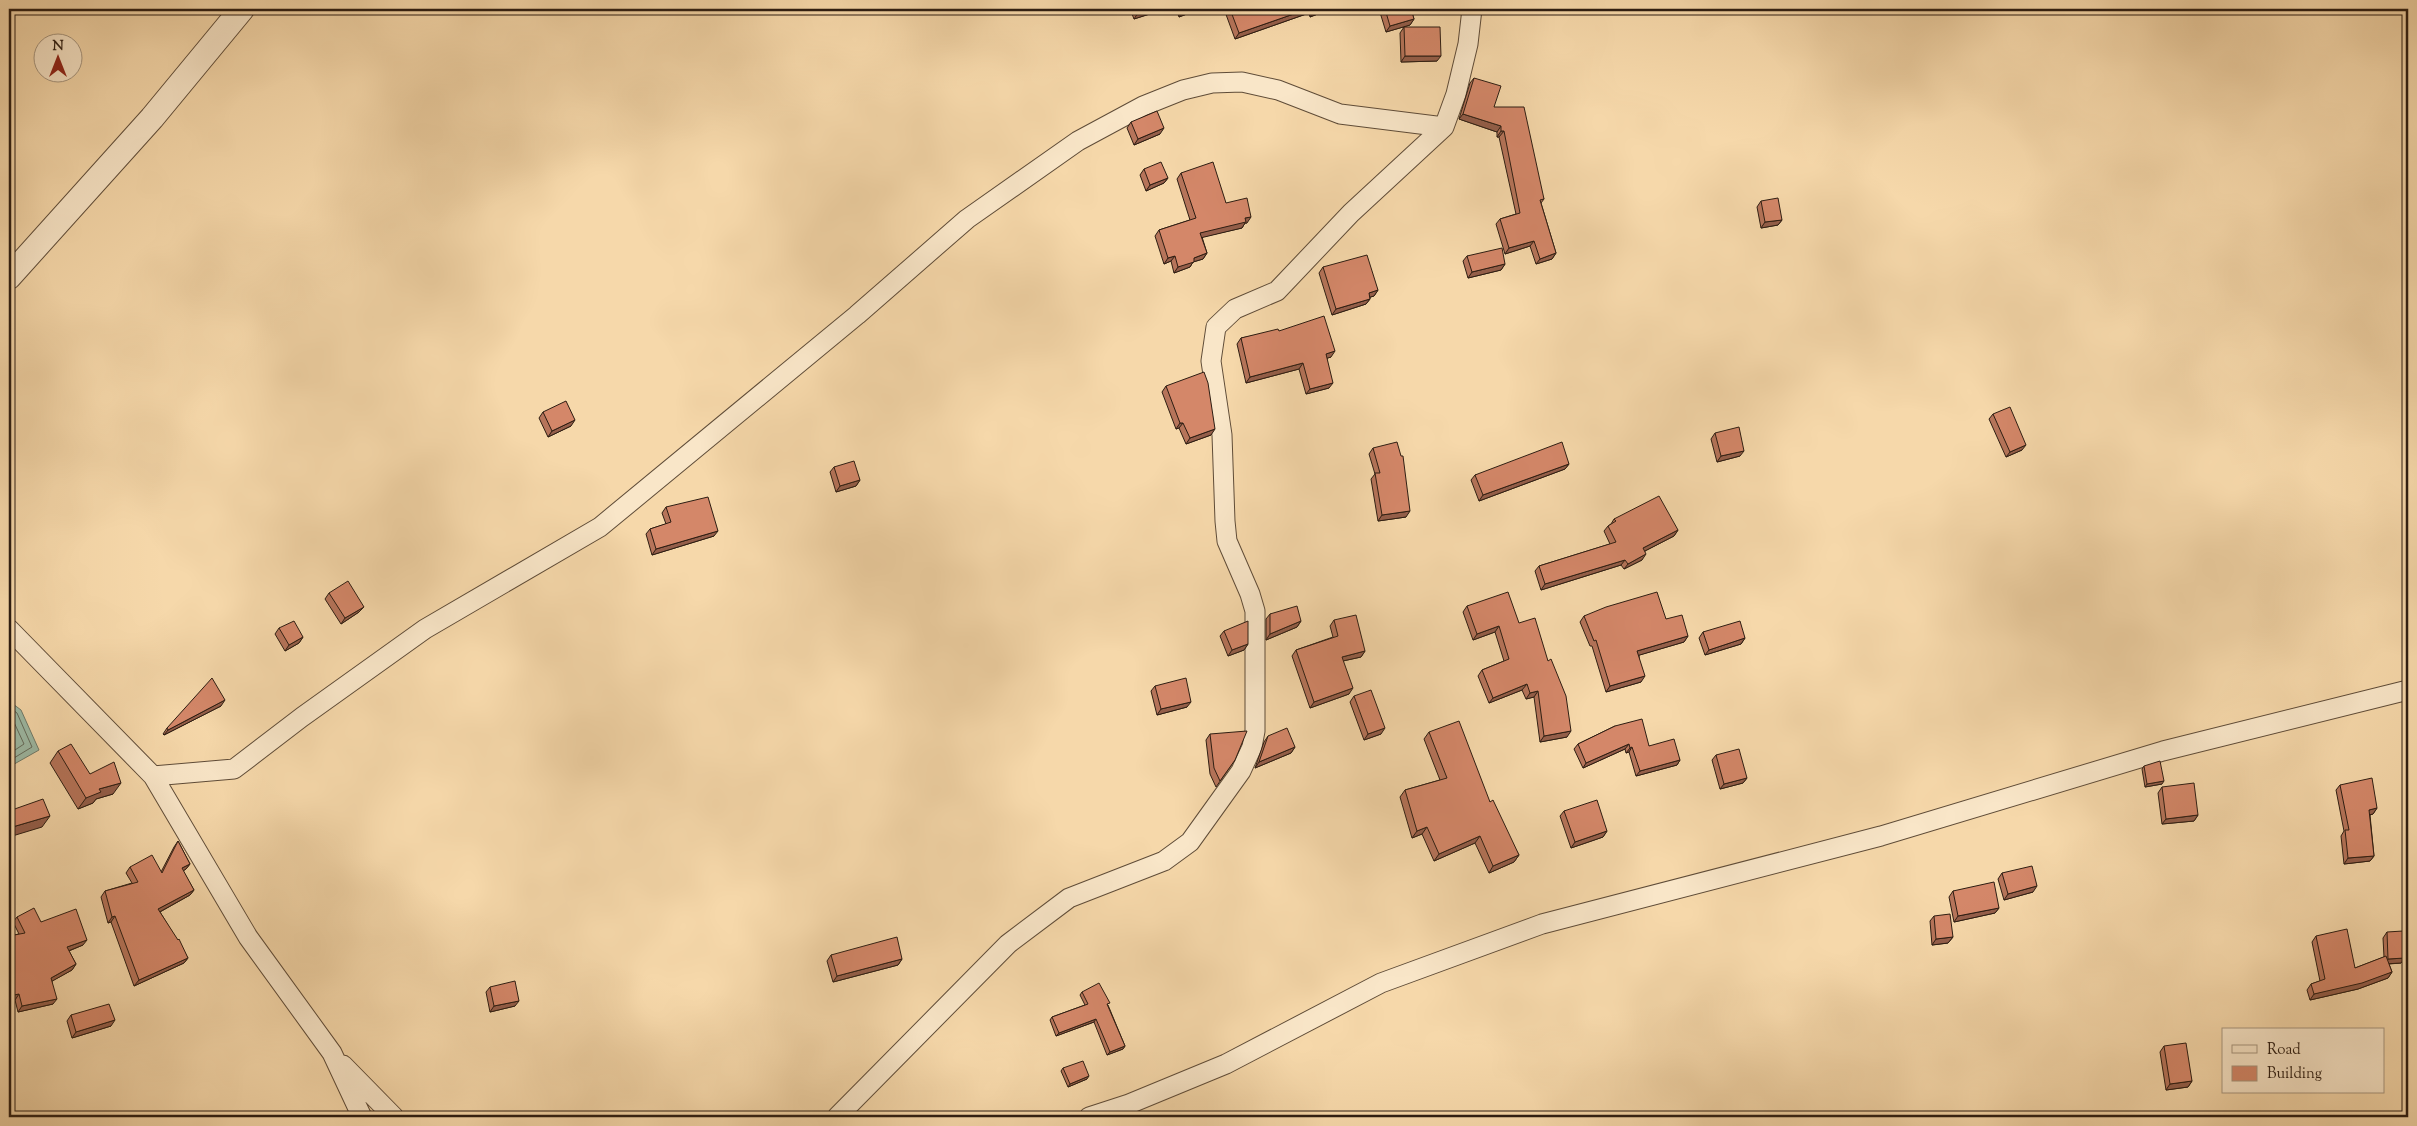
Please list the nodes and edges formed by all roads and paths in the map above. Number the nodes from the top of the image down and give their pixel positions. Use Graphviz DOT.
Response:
graph roads {
  1 [pos="242,9"];
  2 [pos="1472,9"];
  3 [pos="1444,127"];
  4 [pos="9,277"];
  5 [pos="9,629"];
  6 [pos="2408,690"];
  7 [pos="154,776"];
  8 [pos="332,1053"];
  9 [pos="362,1117"];
  10 [pos="394,1117"];
  11 [pos="837,1117"];
  12 [pos="1089,1117"];
  1 -- 4 [label="street"];
  2 -- 3 [label="street"];
  3 -- 7 [label="street"];
  3 -- 11 [label="street"];
  5 -- 7 [label="street"];
  6 -- 12 [label="street"];
  7 -- 8 [label="street"];
  8 -- 9 [label="street"];
  8 -- 10 [label="street"];
}
